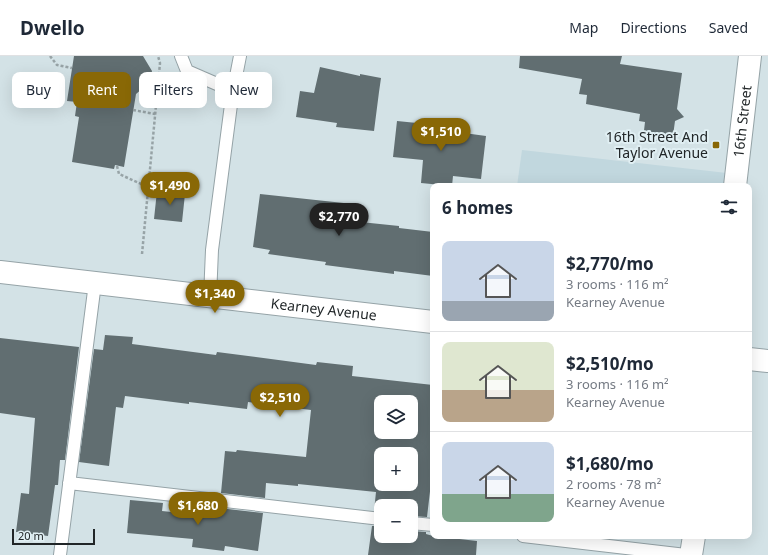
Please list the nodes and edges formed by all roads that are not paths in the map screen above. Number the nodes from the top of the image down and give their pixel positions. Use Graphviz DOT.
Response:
graph roads {
  1 [pos="181,56"];
  2 [pos="240,56"];
  3 [pos="750,56"];
  4 [pos="237,72"];
  5 [pos="215,83"];
  6 [pos="231,108"];
  7 [pos="735,183"];
  8 [pos="0,272"];
  9 [pos="95,283"];
  10 [pos="210,296"];
  11 [pos="430,322"];
  12 [pos="752,359"];
  13 [pos="768,361"];
  14 [pos="69,483"];
  15 [pos="374,518"];
  16 [pos="418,524"];
  17 [pos="430,526"];
  18 [pos="549,539"];
  19 [pos="694,539"];
  20 [pos="60,555"];
  21 [pos="686,555"];
  22 [pos="691,555"];
  1 -- 5 [label="lane"];
  2 -- 4 [label="lane"];
  3 -- 7 [label="street, 16th Street"];
  6 -- 10 [label="lane"];
  8 -- 9 [label="street, Kearney Avenue"];
  9 -- 10 [label="street, Kearney Avenue"];
  9 -- 14 [label="lane"];
  10 -- 11 [label="street, Kearney Avenue"];
  12 -- 13 [label="street"];
  14 -- 15 [label="lane"];
  14 -- 20 [label="lane"];
  16 -- 17 [label="lane"];
  18 -- 21 [label="lane"];
  19 -- 22 [label="street"];
}
